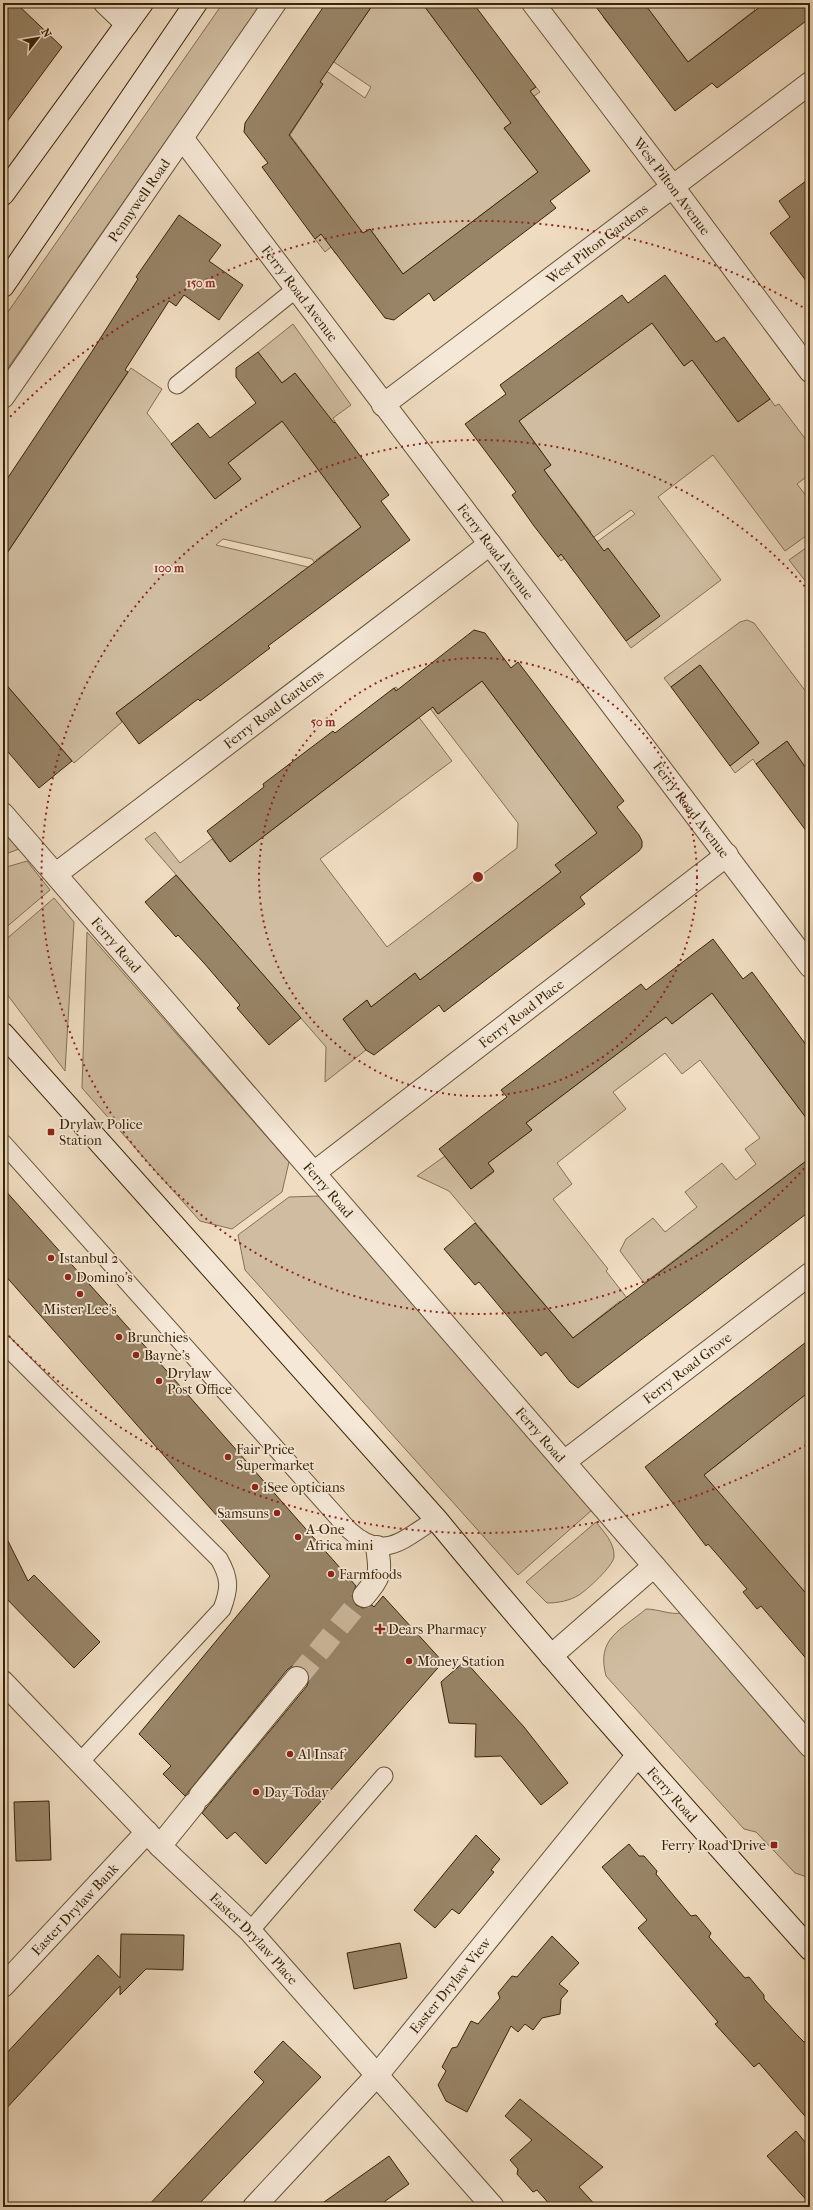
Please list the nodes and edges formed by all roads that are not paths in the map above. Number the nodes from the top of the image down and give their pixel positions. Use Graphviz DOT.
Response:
graph roads {
  1 [pos="105,3"];
  2 [pos="142,3"];
  3 [pos="196,3"];
  4 [pos="275,3"];
  5 [pos="533,3"];
  6 [pos="127,24"];
  7 [pos="810,83"];
  8 [pos="182,138"];
  9 [pos="673,187"];
  10 [pos="3,194"];
  11 [pos="3,286"];
  12 [pos="296,289"];
  13 [pos="810,371"];
  14 [pos="177,385"];
  15 [pos="3,397"];
  16 [pos="383,405"];
  17 [pos="490,544"];
  18 [pos="3,814"];
  19 [pos="727,855"];
  20 [pos="56,874"];
  21 [pos="810,966"];
  22 [pos="3,1034"];
  23 [pos="3,1143"];
  24 [pos="314,1172"];
  25 [pos="810,1274"];
  26 [pos="3,1343"];
  27 [pos="564,1462"];
  28 [pos="436,1519"];
  29 [pos="377,1547"];
  30 [pos="654,1566"];
  31 [pos="364,1596"];
  32 [pos="551,1656"];
  33 [pos="297,1678"];
  34 [pos="3,1682"];
  35 [pos="810,1746"];
  36 [pos="637,1756"];
  37 [pos="80,1762"];
  38 [pos="384,1776"];
  39 [pos="153,1839"];
  40 [pos="250,1931"];
  41 [pos="810,1949"];
  42 [pos="3,1986"];
  43 [pos="378,2074"];
  44 [pos="254,2207"];
  45 [pos="493,2207"];
  1 -- 6 [label="street"];
  2 -- 6 [label="street"];
  3 -- 11 [label="street"];
  4 -- 8 [label="street, Pennywell Road"];
  5 -- 9 [label="street, West Pilton Avenue"];
  6 -- 10 [label="street"];
  7 -- 9 [label="street, West Pilton Gardens"];
  8 -- 12 [label="street, Ferry Road Avenue"];
  8 -- 15 [label="street, Pennywell Road"];
  9 -- 13 [label="street, West Pilton Avenue"];
  9 -- 16 [label="street, West Pilton Gardens"];
  12 -- 14 [label="lane"];
  12 -- 16 [label="street, Ferry Road Avenue"];
  16 -- 17 [label="street, Ferry Road Avenue"];
  17 -- 19 [label="street, Ferry Road Avenue"];
  17 -- 20 [label="street, Ferry Road Gardens"];
  18 -- 20 [label="street, Ferry Road"];
  19 -- 21 [label="street, Ferry Road Avenue"];
  19 -- 24 [label="street, Ferry Road Place"];
  20 -- 24 [label="street, Ferry Road"];
  22 -- 28 [label="street, Ferry Road"];
  23 -- 29 [label="lane"];
  24 -- 27 [label="street, Ferry Road"];
  25 -- 27 [label="street, Ferry Road Grove"];
  26 -- 37 [label="lane"];
  27 -- 30 [label="street, Ferry Road"];
  28 -- 29 [label="lane"];
  28 -- 32 [label="street, Ferry Road"];
  29 -- 31 [label="street"];
  30 -- 32 [label="street"];
  30 -- 35 [label="street, Ferry Road"];
  32 -- 36 [label="street, Ferry Road"];
  33 -- 39 [label="street, Easter Drylaw Bank"];
  34 -- 37 [label="street, Easter Drylaw Place"];
  36 -- 41 [label="street, Ferry Road"];
  36 -- 43 [label="street, Easter Drylaw View"];
  37 -- 39 [label="street, Easter Drylaw Place"];
  38 -- 40 [label="lane"];
  39 -- 40 [label="street, Easter Drylaw Place"];
  39 -- 42 [label="street, Easter Drylaw Bank"];
  40 -- 43 [label="street, Easter Drylaw Place"];
  43 -- 44 [label="street, Easter Drylaw View"];
  43 -- 45 [label="street, Easter Drylaw Place"];
}
